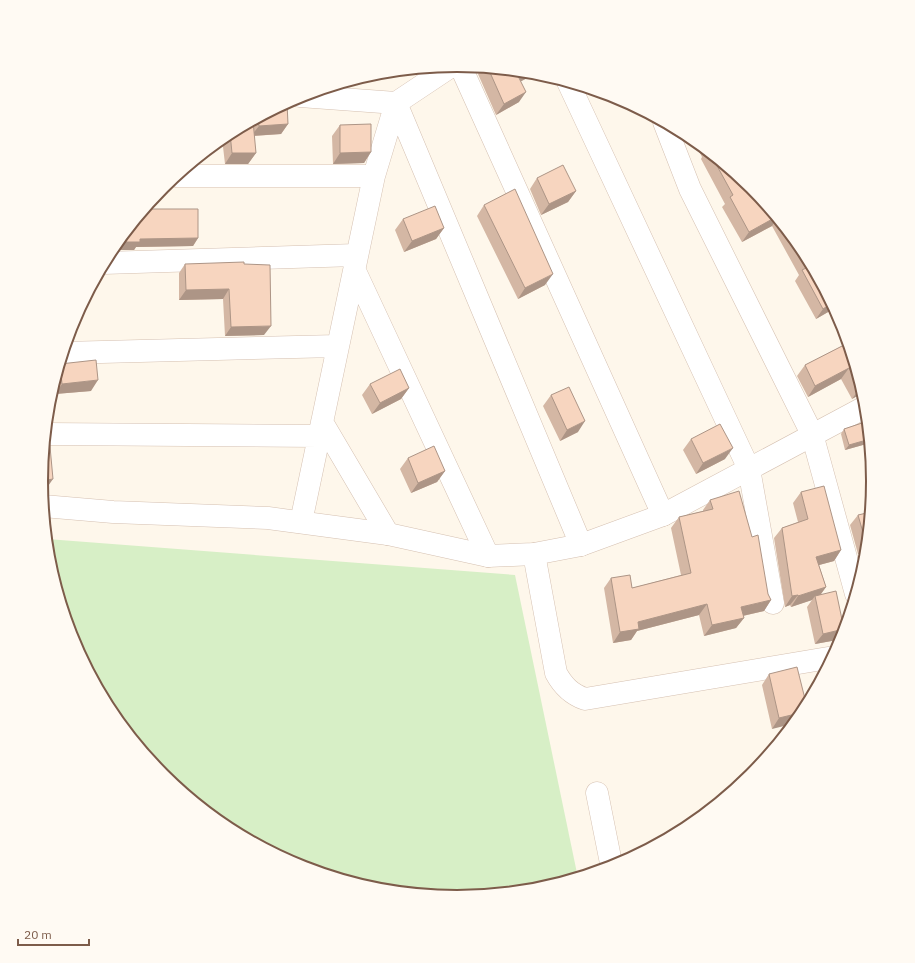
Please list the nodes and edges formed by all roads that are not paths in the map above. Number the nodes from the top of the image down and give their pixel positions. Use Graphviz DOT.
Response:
graph roads {
  1 [pos="463,72"];
  2 [pos="443,73"];
  3 [pos="571,88"];
  4 [pos="317,97"];
  5 [pos="396,103"];
  6 [pos="667,130"];
  7 [pos="185,176"];
  8 [pos="374,176"];
  9 [pos="112,263"];
  10 [pos="355,263"];
  11 [pos="337,346"];
  12 [pos="69,353"];
  13 [pos="860,409"];
  14 [pos="320,429"];
  15 [pos="51,434"];
  16 [pos="812,434"];
  17 [pos="749,469"];
  18 [pos="49,507"];
  19 [pos="663,515"];
  20 [pos="301,522"];
  21 [pos="388,534"];
  22 [pos="581,545"];
  23 [pos="534,554"];
  24 [pos="488,556"];
  25 [pos="853,585"];
  26 [pos="773,603"];
  27 [pos="827,658"];
  28 [pos="597,793"];
  29 [pos="611,861"];
  1 -- 19 [label="street"];
  2 -- 5 [label="street"];
  3 -- 17 [label="street"];
  4 -- 5 [label="street"];
  5 -- 8 [label="street"];
  5 -- 22 [label="street"];
  6 -- 16 [label="street"];
  7 -- 8 [label="street"];
  8 -- 10 [label="street"];
  9 -- 10 [label="street"];
  10 -- 11 [label="street"];
  10 -- 24 [label="street"];
  11 -- 12 [label="street"];
  11 -- 14 [label="street"];
  13 -- 16 [label="street"];
  14 -- 15 [label="street"];
  14 -- 20 [label="street"];
  14 -- 21 [label="street"];
  16 -- 17 [label="street"];
  16 -- 25 [label="street"];
  17 -- 19 [label="street"];
  17 -- 26 [label="street"];
  18 -- 20 [label="street"];
  19 -- 22 [label="street"];
  20 -- 21 [label="street"];
  21 -- 24 [label="street"];
  22 -- 23 [label="street"];
  23 -- 24 [label="street"];
  23 -- 27 [label="street"];
  28 -- 29 [label="street"];
}
